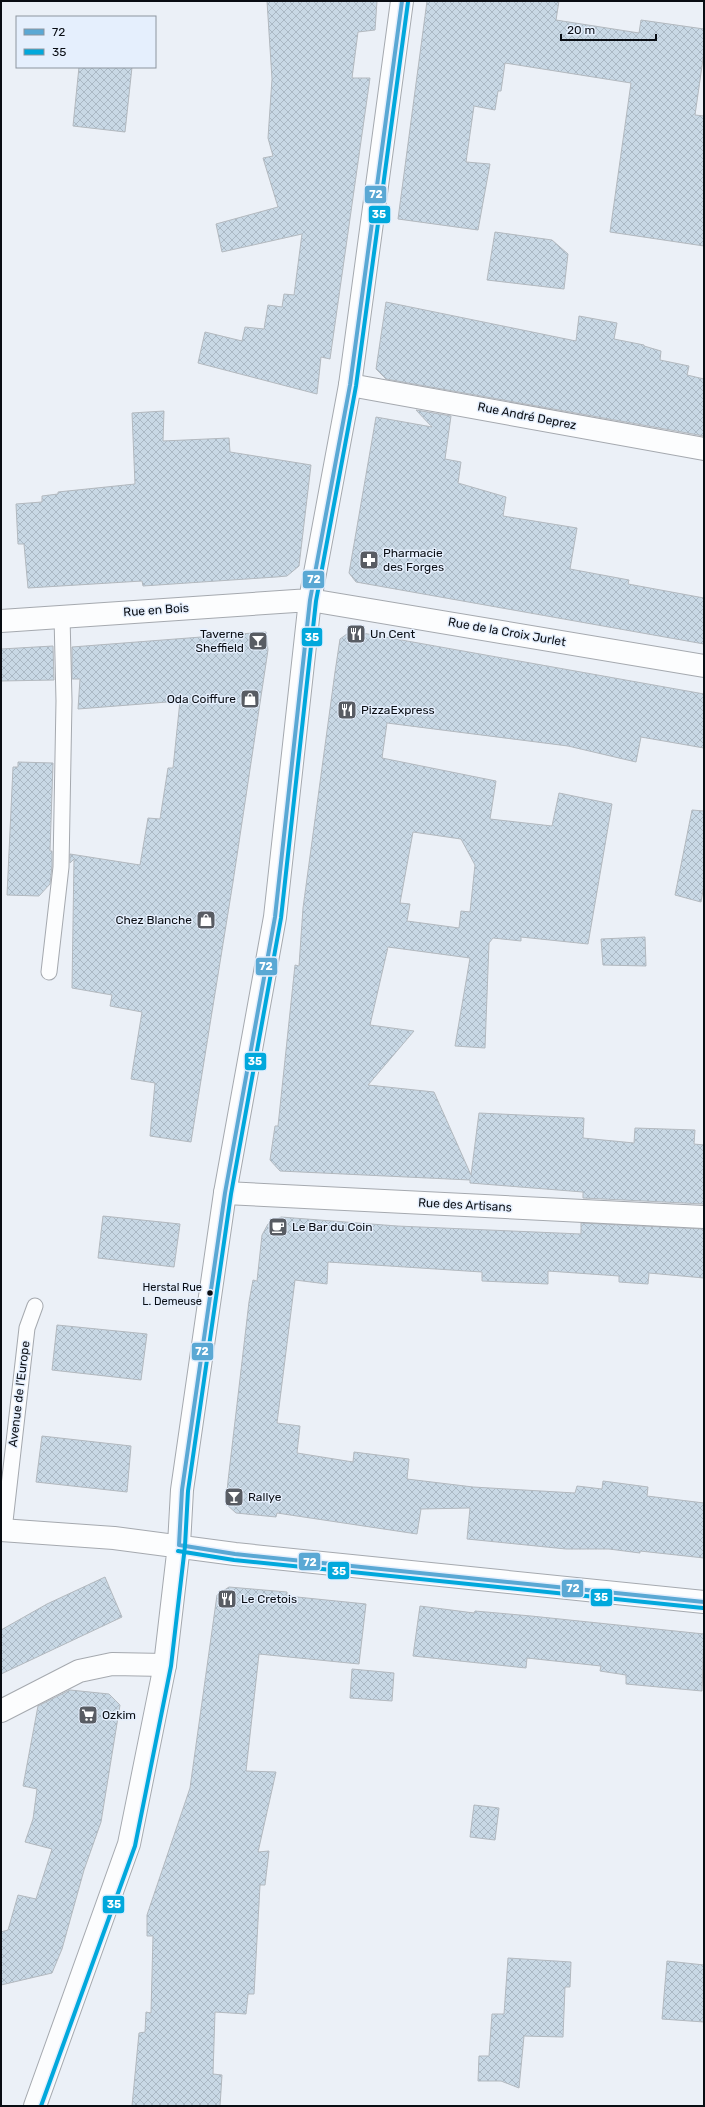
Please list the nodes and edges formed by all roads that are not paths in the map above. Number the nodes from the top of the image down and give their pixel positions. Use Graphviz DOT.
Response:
graph roads {
  1 [pos="402,1"];
  2 [pos="350,385"];
  3 [pos="704,449"];
  4 [pos="310,600"];
  5 [pos="62,616"];
  6 [pos="1,620"];
  7 [pos="704,666"];
  8 [pos="48,972"];
  9 [pos="226,1193"];
  10 [pos="704,1217"];
  11 [pos="35,1306"];
  12 [pos="3,1530"];
  13 [pos="179,1545"];
  14 [pos="704,1602"];
  15 [pos="165,1665"];
  16 [pos="1,1711"];
  17 [pos="35,2106"];
  1 -- 2 [label="street"];
  2 -- 3 [label="street, Rue André Deprez"];
  2 -- 4 [label="street"];
  4 -- 5 [label="street, Rue en Bois"];
  4 -- 7 [label="street, Rue de la Croix Jurlet"];
  4 -- 9 [label="street"];
  5 -- 6 [label="street, Rue en Bois"];
  5 -- 8 [label="lane"];
  9 -- 10 [label="street, Rue des Artisans"];
  9 -- 13 [label="street"];
  11 -- 12 [label="lane, Avenue de l'Europe"];
  12 -- 13 [label="street, Avenue de l'Europe"];
  13 -- 14 [label="street, Avenue de l'Europe"];
  13 -- 15 [label="street"];
  15 -- 16 [label="street"];
  15 -- 17 [label="street"];
}
